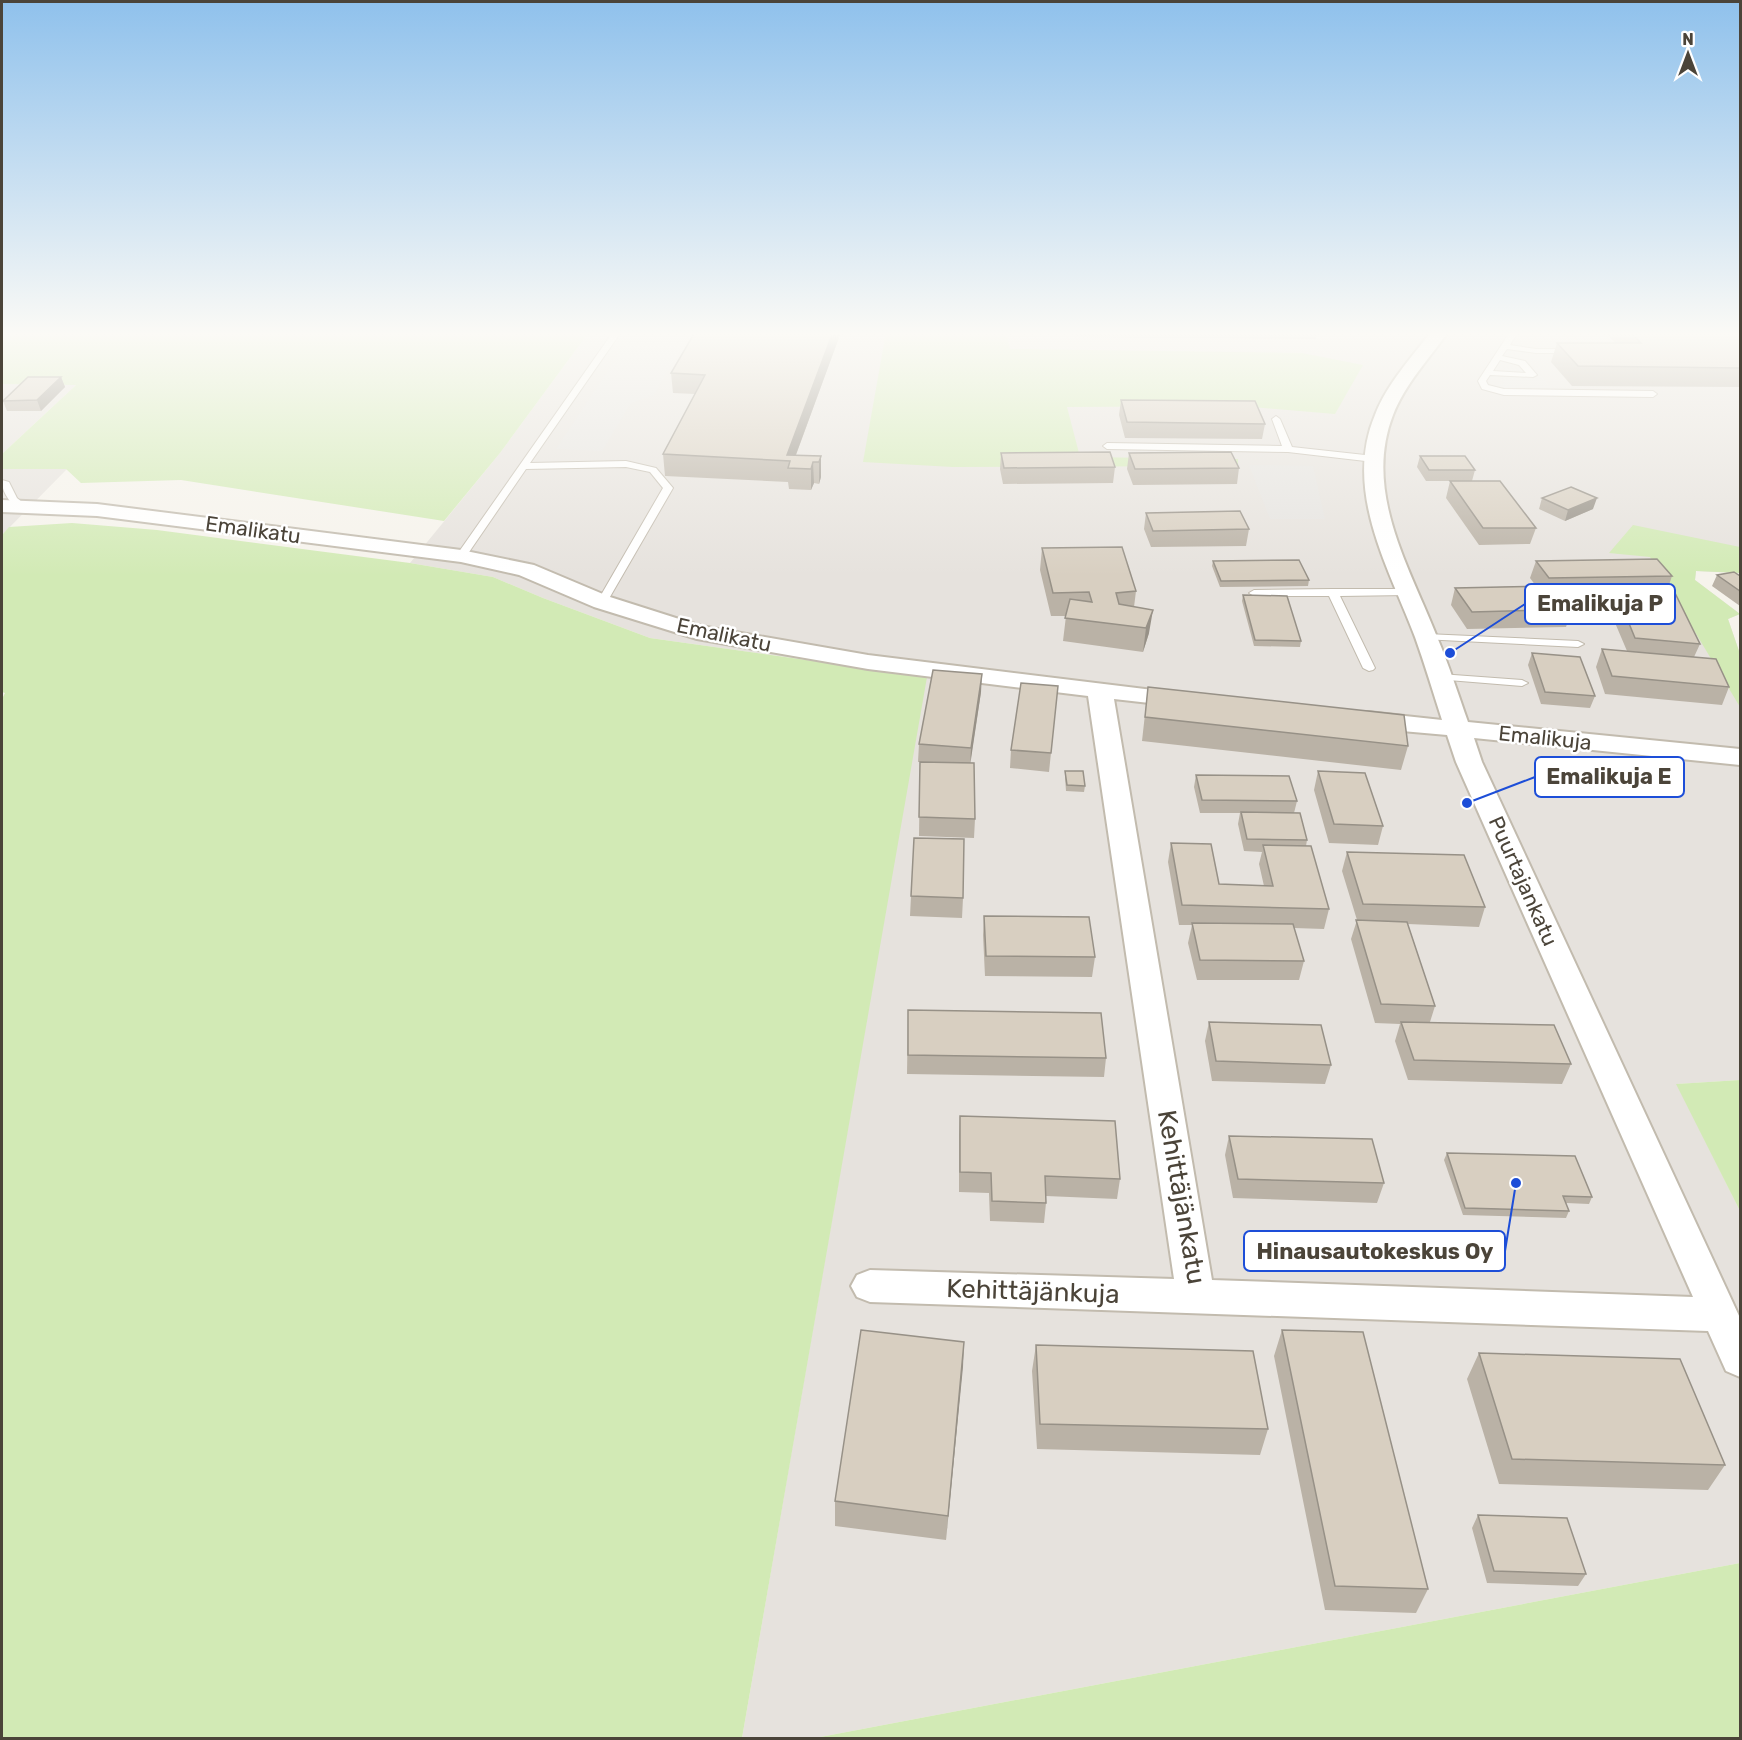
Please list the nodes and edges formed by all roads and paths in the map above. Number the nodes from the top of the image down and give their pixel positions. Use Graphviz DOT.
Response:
graph roads {
  1 [pos="561,413"];
  2 [pos="1386,413"];
  3 [pos="1276,419"];
  4 [pos="1107,446"];
  5 [pos="1288,449"];
  6 [pos="1374,459"];
  7 [pos="525,466"];
  8 [pos="2,483"];
  9 [pos="12,506"];
  10 [pos="461,556"];
  11 [pos="1333,592"];
  12 [pos="1408,592"];
  13 [pos="1254,593"];
  14 [pos="603,602"];
  15 [pos="1426,637"];
  16 [pos="1578,644"];
  17 [pos="1369,668"];
  18 [pos="1440,676"];
  19 [pos="1522,683"];
  20 [pos="1100,691"];
  21 [pos="1204,702"];
  22 [pos="1346,717"];
  23 [pos="1456,729"];
  24 [pos="1740,757"];
  25 [pos="870,1286"];
  26 [pos="1196,1296"];
  27 [pos="1720,1315"];
  28 [pos="1740,1359"];
  1 -- 7 [label="lane"];
  2 -- 6 [label="street, Puurtajankatu"];
  3 -- 5 [label="lane"];
  4 -- 5 [label="lane"];
  5 -- 6 [label="lane"];
  6 -- 12 [label="street, Puurtajankatu"];
  7 -- 10 [label="lane"];
  7 -- 14 [label="lane"];
  8 -- 9 [label="lane"];
  9 -- 10 [label="street, Emalikatu"];
  10 -- 14 [label="street, Emalikatu"];
  11 -- 12 [label="lane"];
  11 -- 13 [label="lane"];
  11 -- 17 [label="lane"];
  12 -- 15 [label="street, Puurtajankatu"];
  14 -- 20 [label="street, Emalikatu"];
  15 -- 16 [label="lane"];
  15 -- 18 [label="street, Puurtajankatu"];
  18 -- 19 [label="lane"];
  18 -- 23 [label="street, Puurtajankatu"];
  20 -- 21 [label="street, Emalikatu"];
  20 -- 26 [label="street, Kehittäjänkatu"];
  22 -- 23 [label="street"];
  23 -- 24 [label="street, Emalikuja"];
  23 -- 27 [label="street, Puurtajankatu"];
  25 -- 26 [label="street, Kehittäjänkuja"];
  26 -- 27 [label="street, Kehittäjänkatu"];
  27 -- 28 [label="street, Puurtajankatu"];
}
